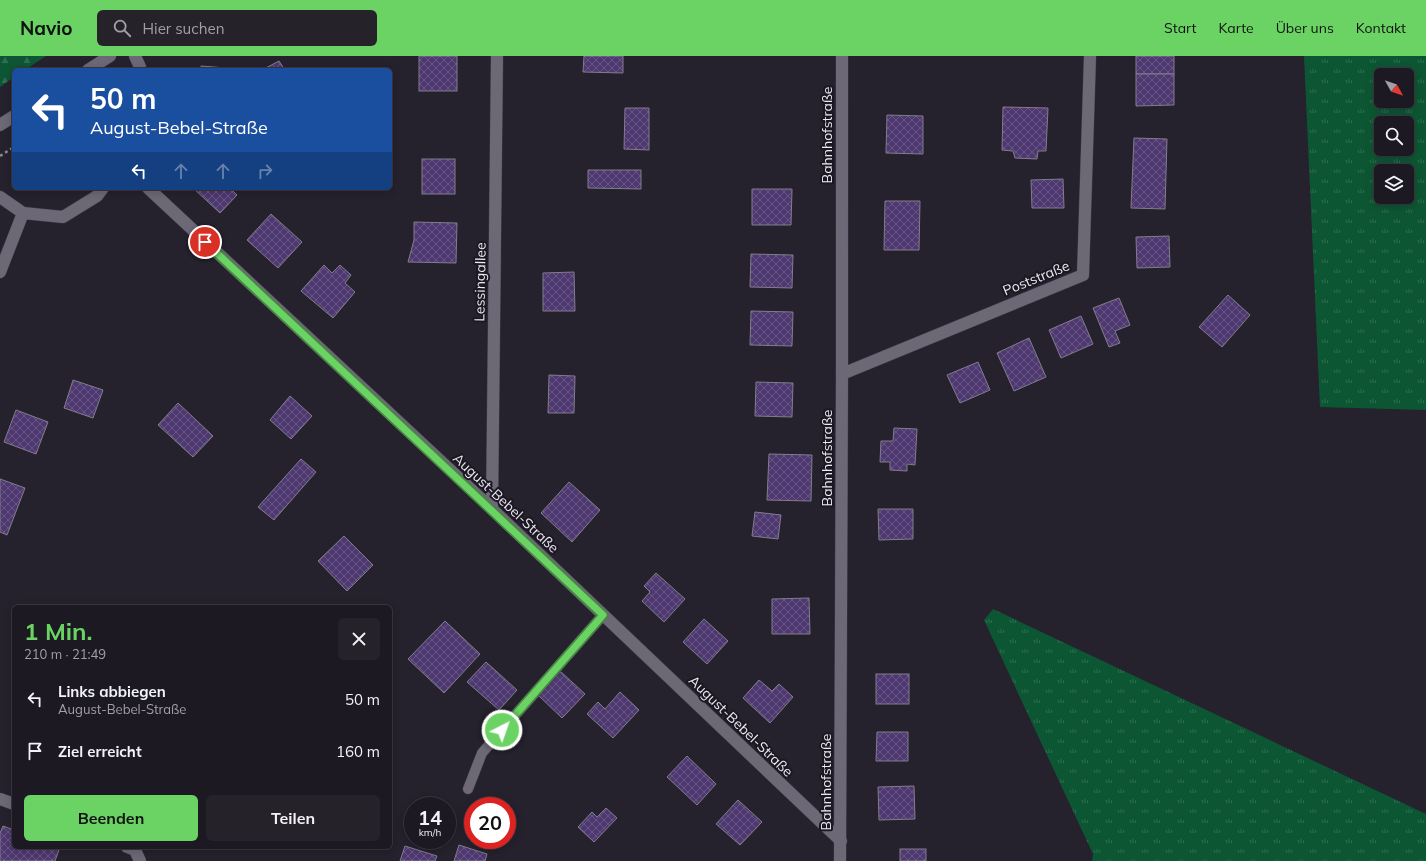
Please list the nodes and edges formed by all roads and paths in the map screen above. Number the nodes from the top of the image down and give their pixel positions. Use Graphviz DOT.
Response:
graph roads {
  1 [pos="110,56"];
  2 [pos="135,56"];
  3 [pos="497,56"];
  4 [pos="842,56"];
  5 [pos="1090,56"];
  6 [pos="91,68"];
  7 [pos="140,68"];
  8 [pos="12,117"];
  9 [pos="0,125"];
  10 [pos="12,148"];
  11 [pos="0,156"];
  12 [pos="102,190"];
  13 [pos="150,190"];
  14 [pos="0,197"];
  15 [pos="23,213"];
  16 [pos="0,272"];
  17 [pos="842,374"];
  18 [pos="492,509"];
  19 [pos="603,615"];
  20 [pos="468,789"];
  21 [pos="0,799"];
  22 [pos="12,803"];
  23 [pos="841,841"];
  24 [pos="132,849"];
  25 [pos="140,861"];
  26 [pos="840,861"];
  1 -- 6 [label="street"];
  2 -- 7 [label="street"];
  3 -- 18 [label="street, Lessingallee"];
  4 -- 17 [label="street, Bahnhofstraße"];
  5 -- 17 [label="street, Poststraße"];
  8 -- 9 [label="street"];
  10 -- 11 [label="path"];
  12 -- 15 [label="street"];
  13 -- 18 [label="street, August-Bebel-Straße"];
  14 -- 15 [label="street"];
  15 -- 16 [label="street"];
  17 -- 23 [label="street, Bahnhofstraße"];
  18 -- 19 [label="street, August-Bebel-Straße"];
  19 -- 20 [label="lane"];
  19 -- 23 [label="street, August-Bebel-Straße"];
  21 -- 22 [label="street"];
  23 -- 26 [label="street, Bahnhofstraße"];
  24 -- 25 [label="street"];
}
